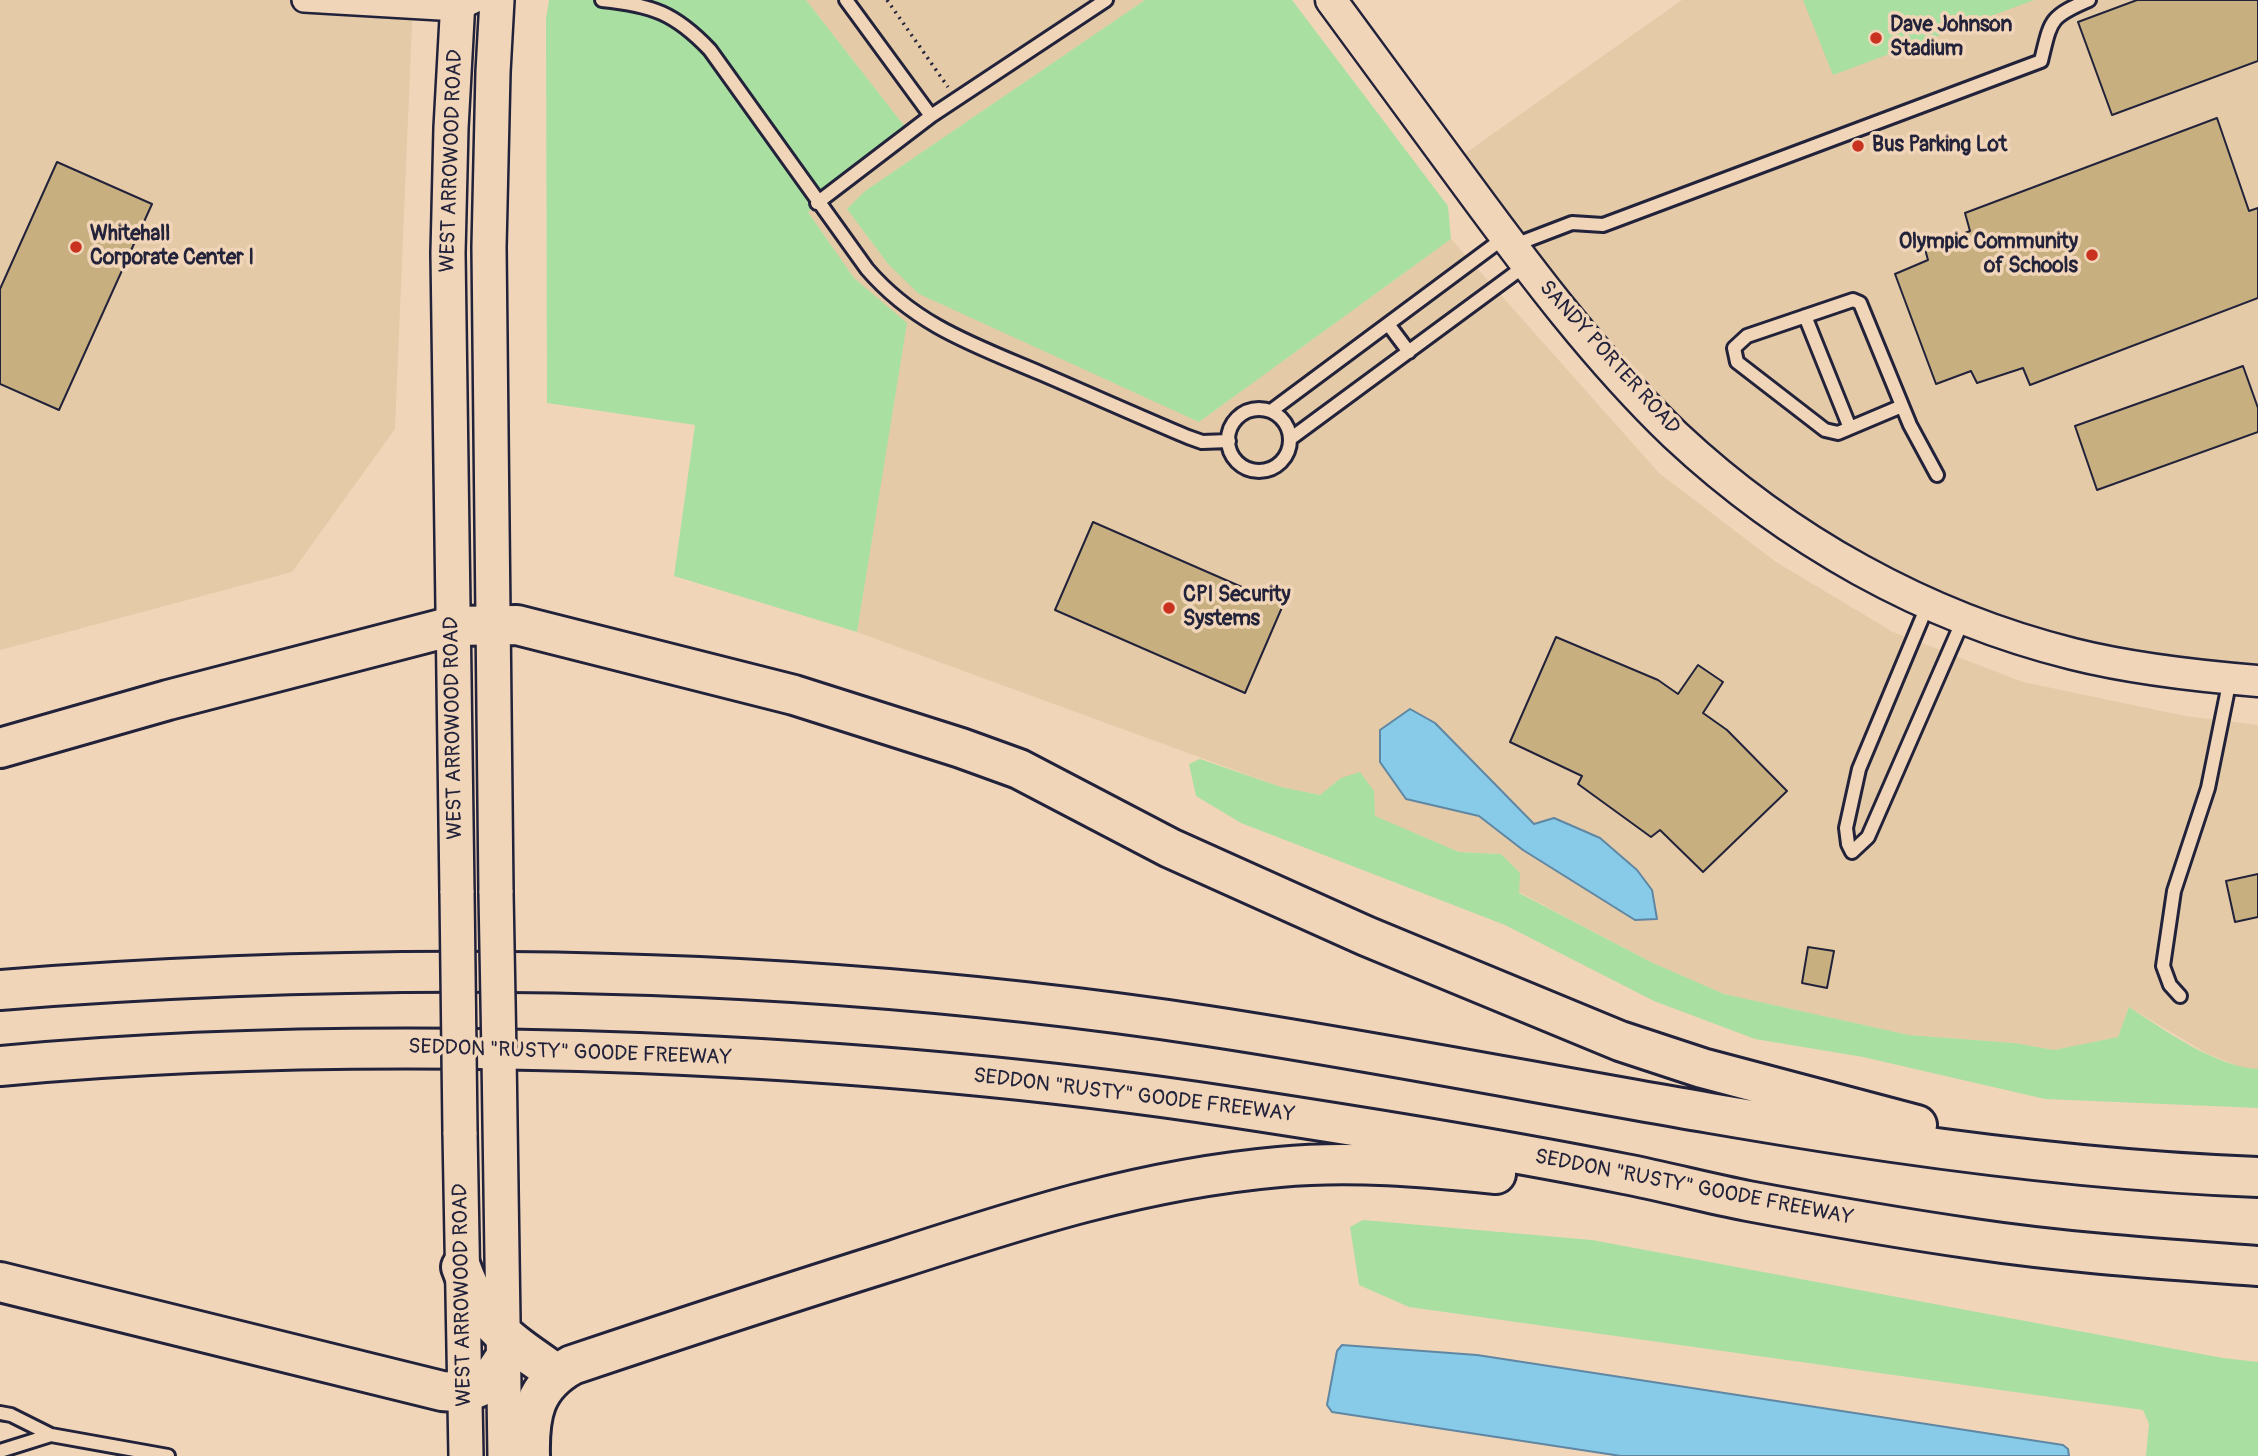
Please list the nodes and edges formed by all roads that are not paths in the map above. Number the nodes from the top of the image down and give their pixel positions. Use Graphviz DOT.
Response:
graph roads {
  1 [pos="304,0"];
  2 [pos="497,0"];
  3 [pos="602,0"];
  4 [pos="846,0"];
  5 [pos="1106,0"];
  6 [pos="1331,0"];
  7 [pos="2089,0"];
  8 [pos="464,3"];
  9 [pos="649,3"];
  10 [pos="931,116"];
  11 [pos="817,203"];
  12 [pos="1514,249"];
  13 [pos="1805,316"];
  14 [pos="1388,324"];
  15 [pos="1409,352"];
  16 [pos="1902,406"];
  17 [pos="1271,411"];
  18 [pos="1850,428"];
  19 [pos="1290,439"];
  20 [pos="1229,441"];
  21 [pos="1937,475"];
  22 [pos="1928,604"];
  23 [pos="1964,620"];
  24 [pos="493,625"];
  25 [pos="453,626"];
  26 [pos="2244,680"];
  27 [pos="0,748"];
  28 [pos="0,990"];
  29 [pos="2180,996"];
  30 [pos="0,1066"];
  31 [pos="2061,1164"];
  32 [pos="2258,1177"];
  33 [pos="1745,1200"];
  34 [pos="2258,1266"];
  35 [pos="461,1267"];
  36 [pos="0,1282"];
  37 [pos="502,1347"];
  38 [pos="557,1374"];
  39 [pos="464,1393"];
  40 [pos="0,1413"];
  41 [pos="51,1435"];
  42 [pos="0,1451"];
  43 [pos="168,1456"];
  44 [pos="466,1456"];
  45 [pos="505,1456"];
  46 [pos="530,1456"];
  1 -- 8 [label="street"];
  2 -- 24 [label="main road, WEST ARROWOOD ROAD"];
  3 -- 9 [label="lane"];
  4 -- 10 [label="lane"];
  5 -- 10 [label="lane"];
  6 -- 12 [label="street, SANDY PORTER ROAD"];
  7 -- 12 [label="lane"];
  8 -- 25 [label="main road, WEST ARROWOOD ROAD"];
  9 -- 11 [label="lane"];
  10 -- 11 [label="lane"];
  11 -- 20 [label="lane"];
  12 -- 14 [label="lane"];
  12 -- 15 [label="lane"];
  12 -- 22 [label="street, SANDY PORTER ROAD"];
  13 -- 16 [label="lane"];
  13 -- 18 [label="lane"];
  13 -- 18 [label="lane"];
  14 -- 15 [label="lane"];
  14 -- 17 [label="lane"];
  15 -- 19 [label="lane"];
  16 -- 18 [label="lane"];
  16 -- 21 [label="lane"];
  17 -- 19 [label="lane"];
  17 -- 20 [label="lane"];
  19 -- 20 [label="lane"];
  22 -- 23 [label="street, SANDY PORTER ROAD"];
  22 -- 23 [label="lane"];
  23 -- 26 [label="street, SANDY PORTER ROAD"];
  24 -- 25 [label="highway"];
  24 -- 31 [label="highway"];
  24 -- 37 [label="main road, WEST ARROWOOD ROAD, bridge"];
  25 -- 27 [label="highway"];
  25 -- 35 [label="main road, WEST ARROWOOD ROAD, bridge"];
  26 -- 29 [label="lane"];
  28 -- 31 [label="highway"];
  30 -- 33 [label="highway, SEDDON \"RUSTY\" GOODE FREEWAY"];
  31 -- 32 [label="highway"];
  33 -- 34 [label="highway, SEDDON \"RUSTY\" GOODE FREEWAY"];
  33 -- 38 [label="highway"];
  35 -- 37 [label="highway"];
  35 -- 39 [label="main road, WEST ARROWOOD ROAD"];
  36 -- 39 [label="highway"];
  37 -- 38 [label="highway"];
  37 -- 39 [label="highway"];
  37 -- 45 [label="main road, WEST ARROWOOD ROAD"];
  38 -- 46 [label="highway"];
  39 -- 44 [label="main road, WEST ARROWOOD ROAD"];
  40 -- 41 [label="lane"];
  41 -- 42 [label="lane"];
  41 -- 43 [label="lane"];
}
